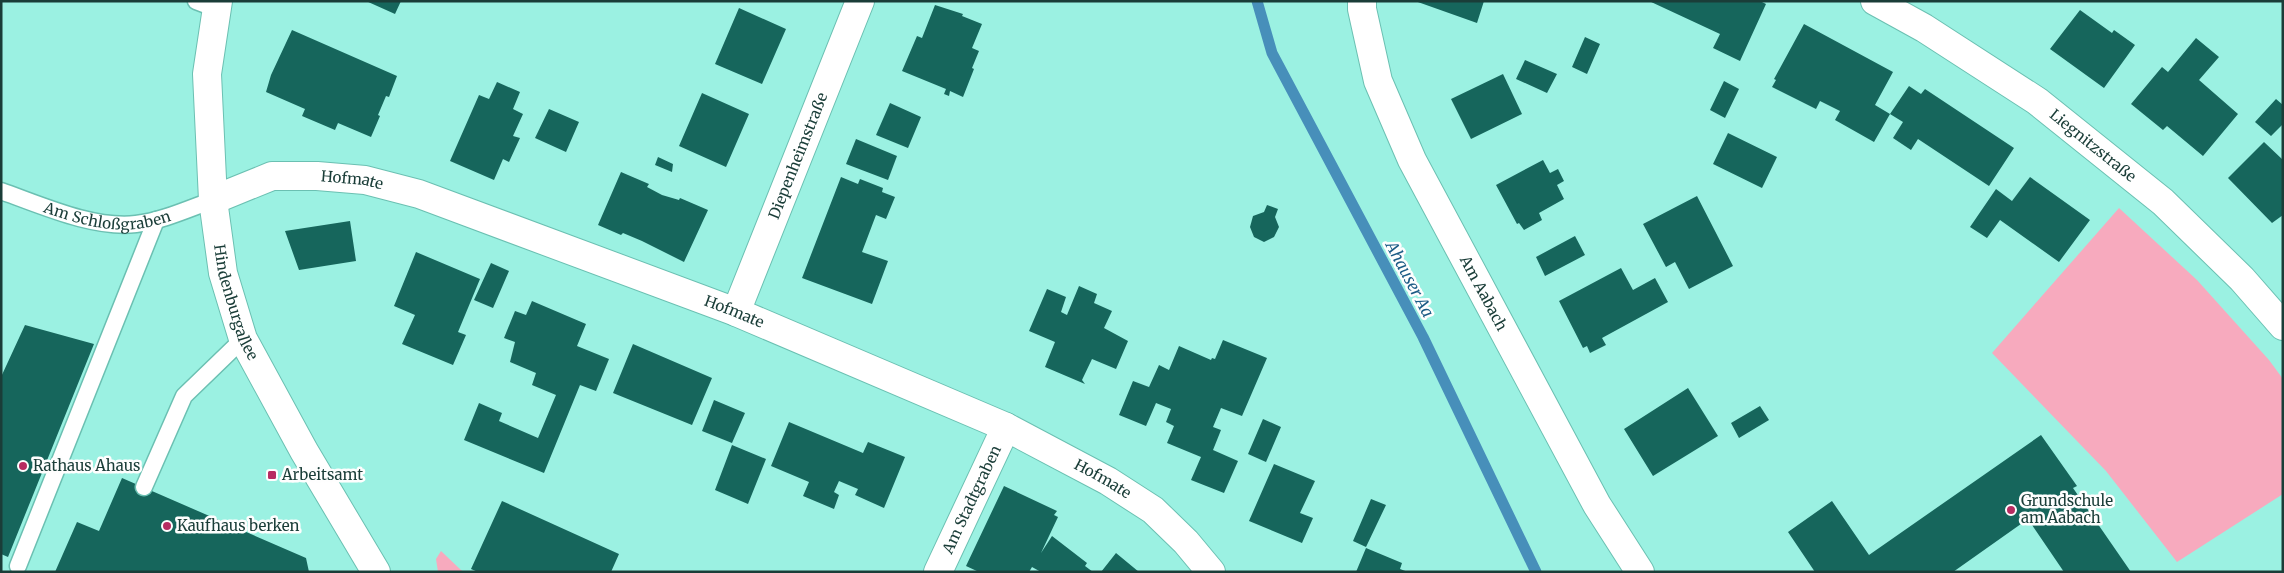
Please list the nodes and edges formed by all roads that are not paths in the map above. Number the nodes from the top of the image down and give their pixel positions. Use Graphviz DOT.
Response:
graph roads {
  1 [pos="860,1"];
  2 [pos="1362,1"];
  3 [pos="1875,1"];
  4 [pos="210,4"];
  5 [pos="1,191"];
  6 [pos="213,200"];
  7 [pos="156,220"];
  8 [pos="736,312"];
  9 [pos="2283,326"];
  10 [pos="243,339"];
  11 [pos="1006,427"];
  12 [pos="144,487"];
  13 [pos="18,566"];
  14 [pos="376,572"];
  15 [pos="938,572"];
  16 [pos="1211,572"];
  17 [pos="1640,572"];
  1 -- 8 [label="street, Diepenheimstraße"];
  2 -- 17 [label="street, Am Aabach"];
  3 -- 9 [label="street, Liegnitzstraße"];
  4 -- 6 [label="street, Hindenburgallee"];
  5 -- 7 [label="lane, Am Schloßgraben"];
  6 -- 7 [label="lane, Am Schloßgraben"];
  6 -- 8 [label="street, Hofmate"];
  6 -- 10 [label="street, Hindenburgallee"];
  7 -- 13 [label="lane"];
  8 -- 11 [label="street, Hofmate"];
  10 -- 12 [label="lane"];
  10 -- 14 [label="street, Hindenburgallee"];
  11 -- 15 [label="street, Am Stadtgraben"];
  11 -- 16 [label="street, Hofmate"];
}
